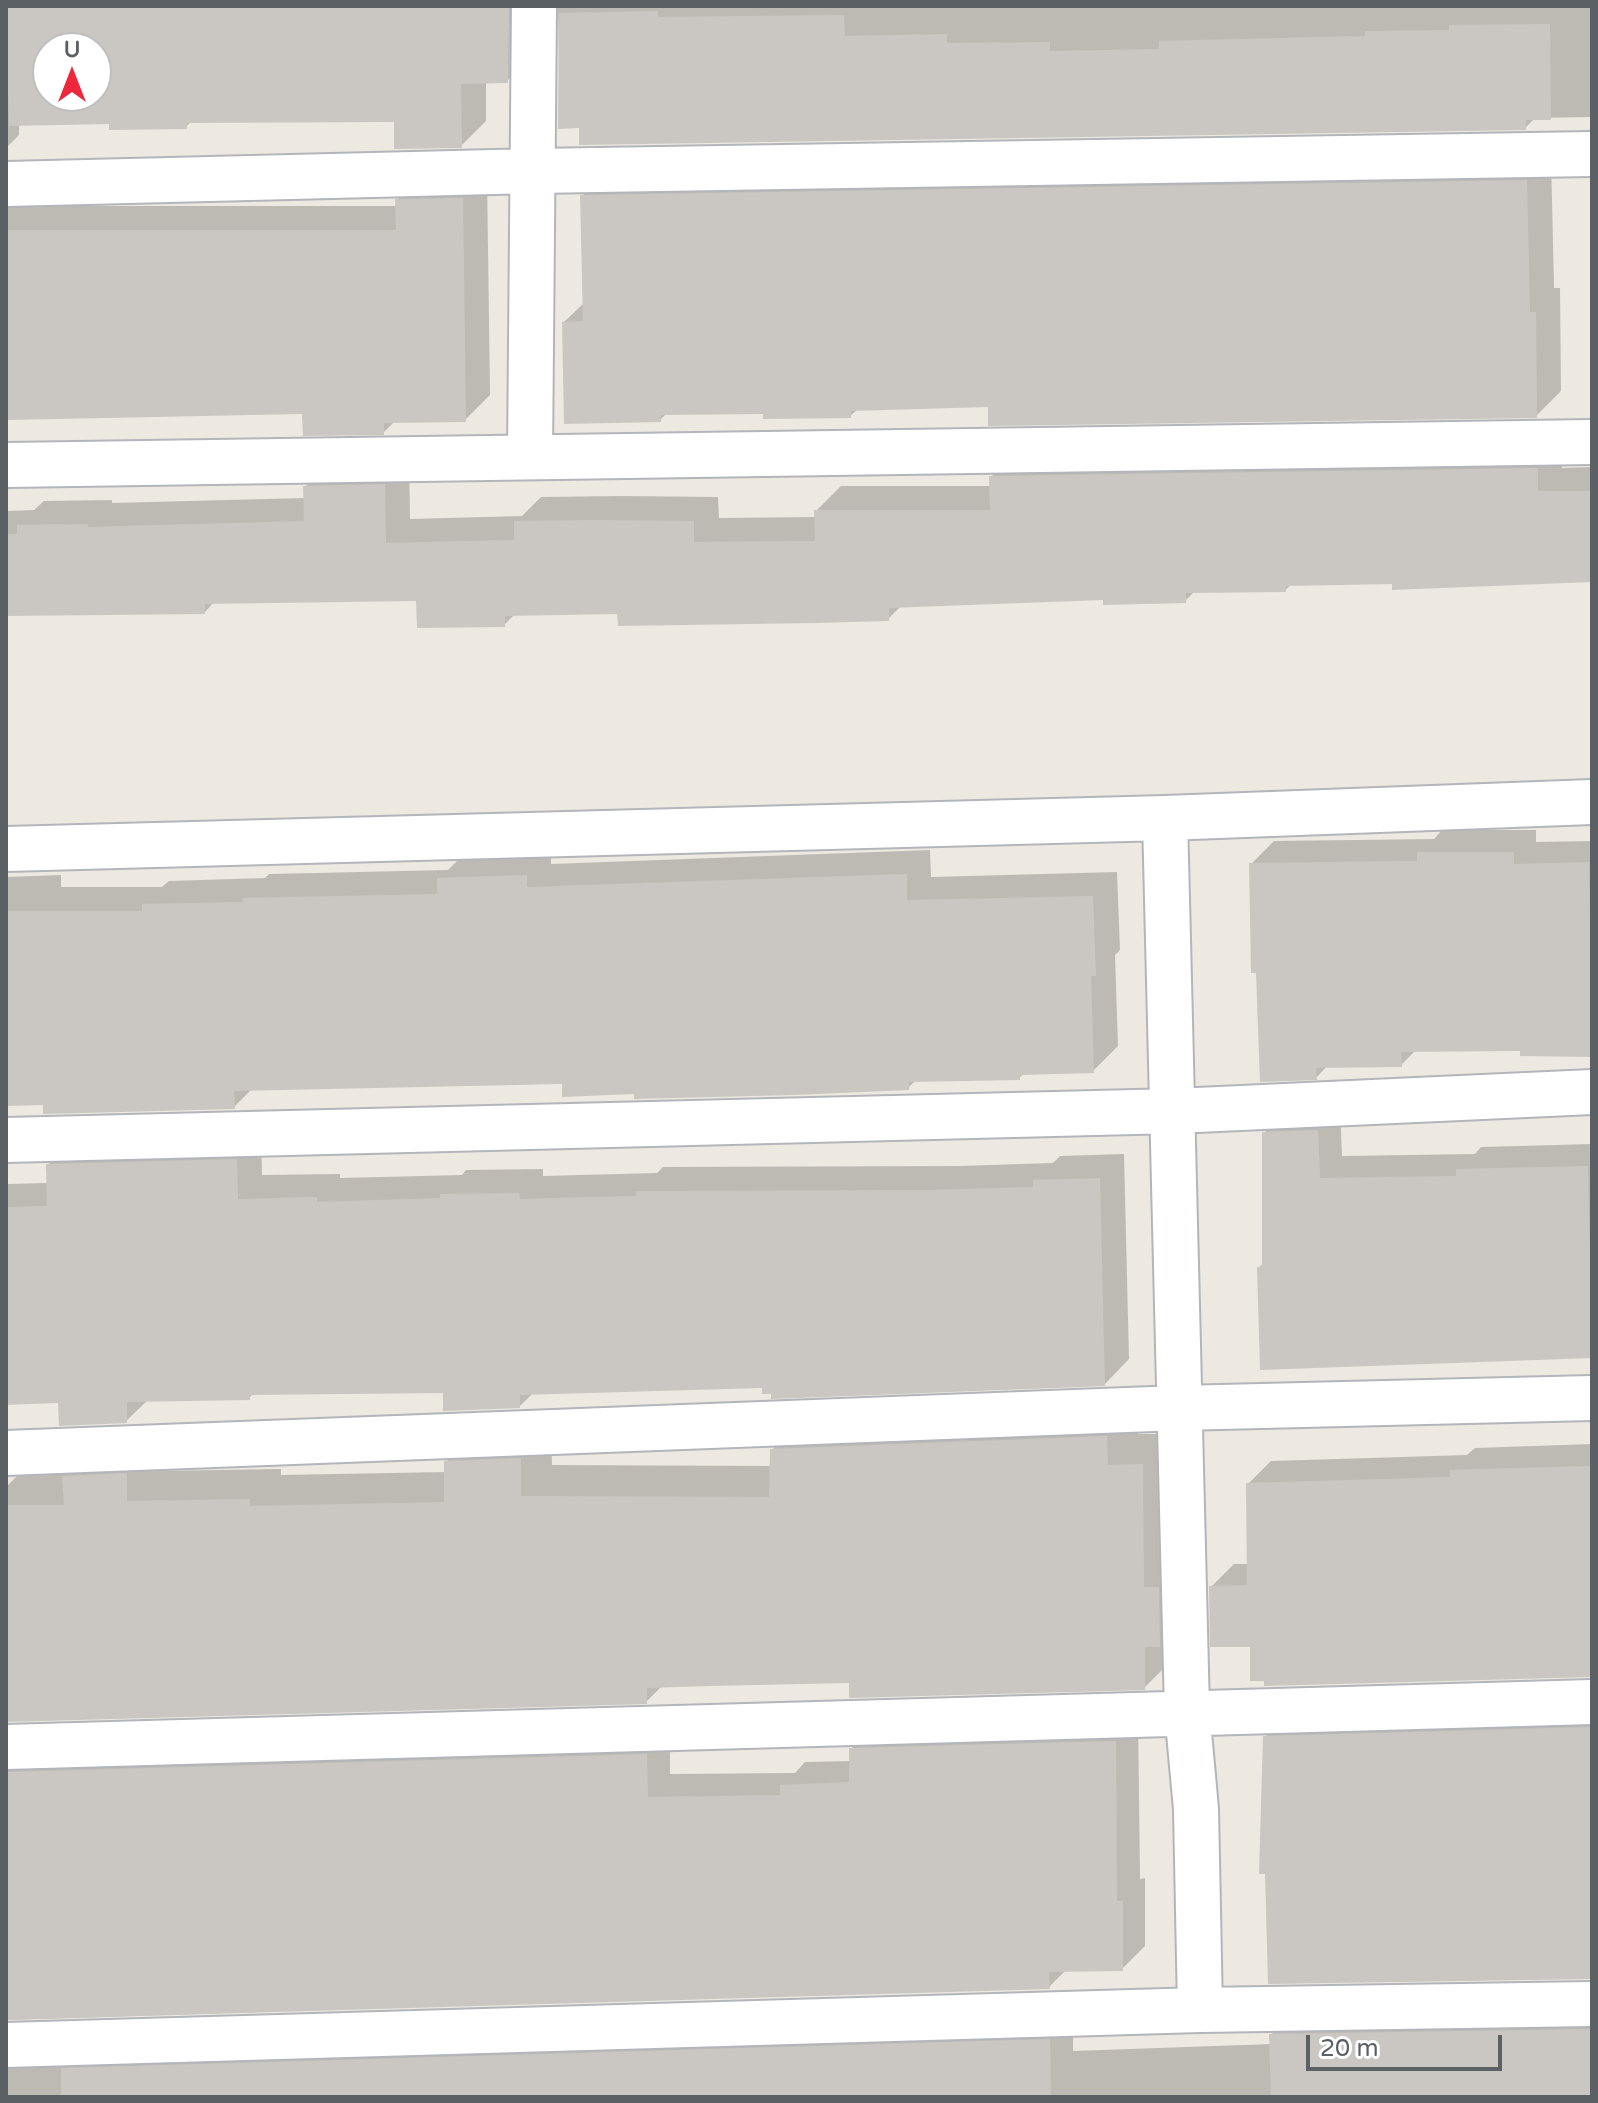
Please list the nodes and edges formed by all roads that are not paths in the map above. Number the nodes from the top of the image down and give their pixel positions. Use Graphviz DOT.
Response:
graph roads {
  1 [pos="534,6"];
  2 [pos="1592,154"];
  3 [pos="535,171"];
  4 [pos="6,184"];
  5 [pos="1592,442"];
  6 [pos="530,455"];
  7 [pos="6,465"];
  8 [pos="1592,802"];
  9 [pos="1165,818"];
  10 [pos="6,849"];
  11 [pos="1592,1092"];
  12 [pos="1175,1111"];
  13 [pos="6,1140"];
  14 [pos="1592,1398"];
  15 [pos="1179,1408"];
  16 [pos="6,1453"];
  17 [pos="1592,1702"];
  18 [pos="1187,1711"];
  19 [pos="6,1747"];
  20 [pos="1592,2004"];
  21 [pos="1200,2010"];
  22 [pos="6,2045"];
  1 -- 3 [label="street"];
  2 -- 3 [label="street"];
  3 -- 4 [label="street"];
  3 -- 6 [label="street"];
  5 -- 6 [label="street"];
  6 -- 7 [label="street"];
  8 -- 9 [label="street"];
  9 -- 10 [label="street"];
  9 -- 12 [label="street"];
  11 -- 12 [label="street"];
  12 -- 13 [label="street"];
  12 -- 15 [label="street"];
  14 -- 15 [label="street"];
  15 -- 16 [label="street"];
  15 -- 18 [label="street"];
  17 -- 18 [label="street"];
  18 -- 19 [label="street"];
  18 -- 21 [label="street"];
  20 -- 21 [label="street"];
  21 -- 22 [label="street"];
}
